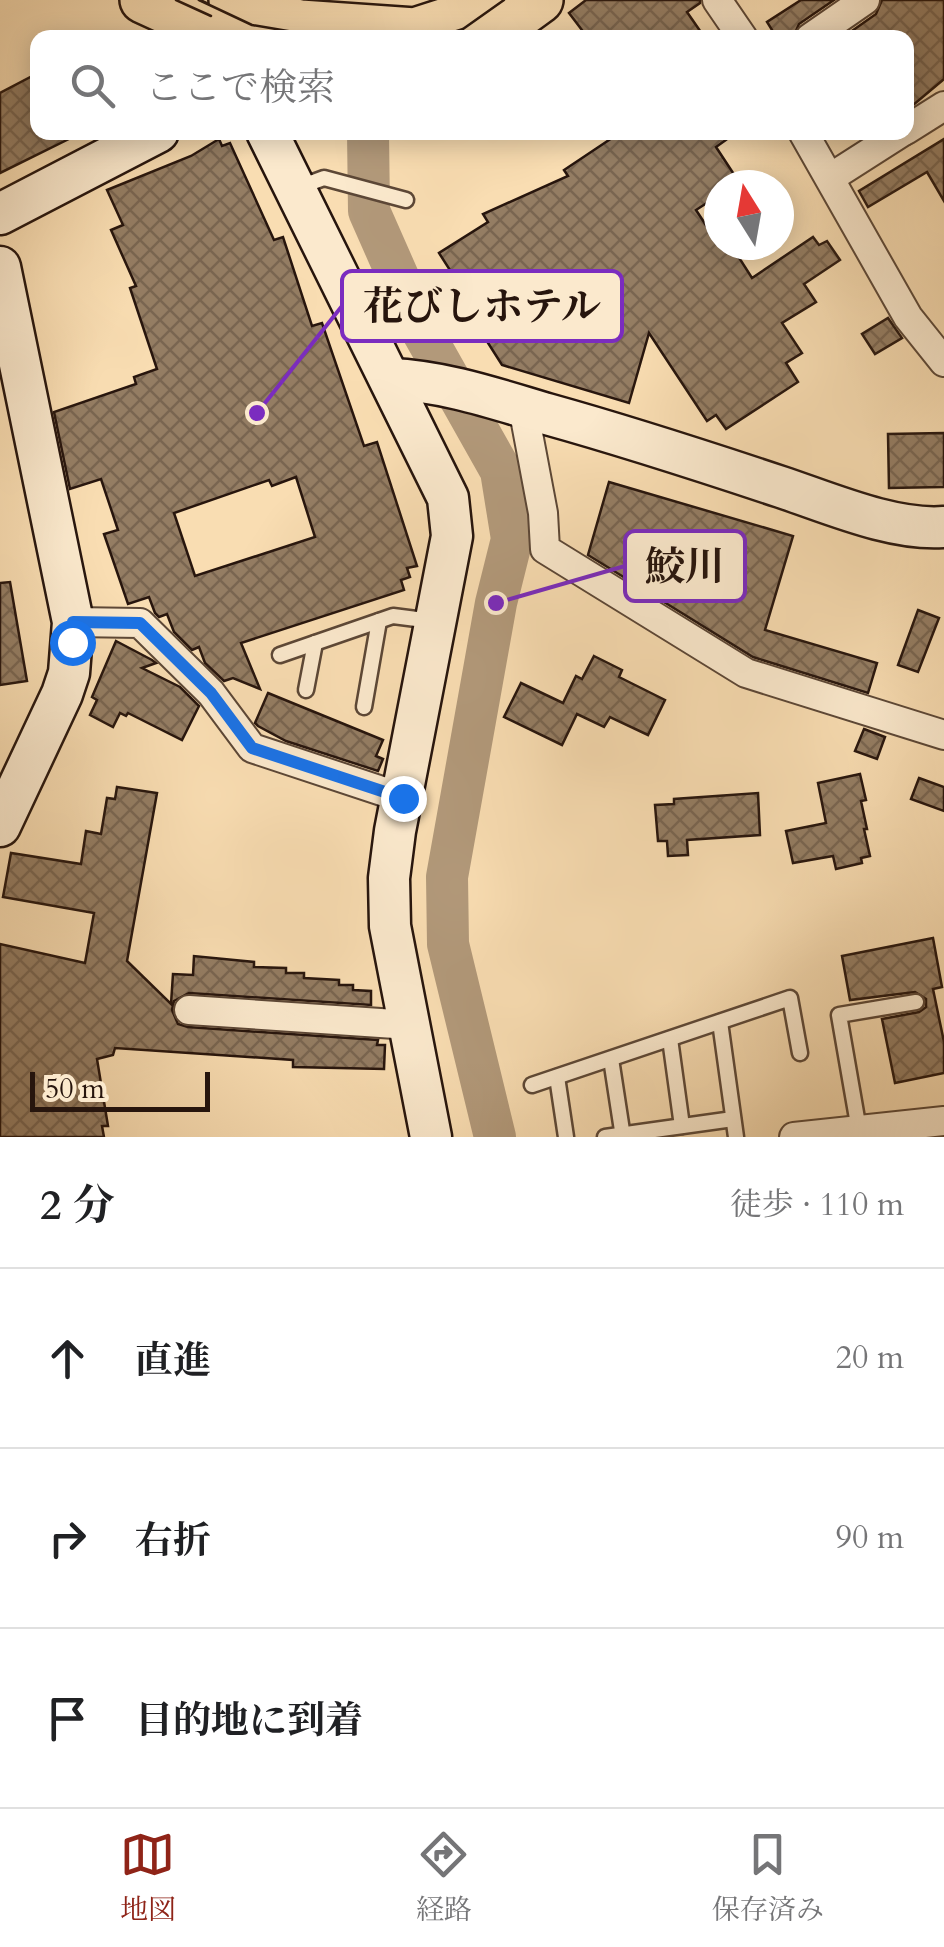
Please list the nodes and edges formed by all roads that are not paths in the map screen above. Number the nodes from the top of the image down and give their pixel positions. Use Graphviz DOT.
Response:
graph roads {
  1 [pos="143,0"];
  2 [pos="481,0"];
  3 [pos="540,0"];
  4 [pos="717,0"];
  5 [pos="866,0"];
  6 [pos="252,18"];
  7 [pos="209,30"];
  8 [pos="395,30"];
  9 [pos="418,30"];
  10 [pos="499,30"];
  11 [pos="738,30"];
  12 [pos="822,30"];
  13 [pos="944,106"];
  14 [pos="914,125"];
  15 [pos="143,140"];
  16 [pos="271,140"];
  17 [pos="808,140"];
  18 [pos="890,140"];
  19 [pos="830,178"];
  20 [pos="293,189"];
  21 [pos="406,200"];
  22 [pos="0,214"];
  23 [pos="0,267"];
  24 [pos="944,362"];
  25 [pos="406,380"];
  26 [pos="508,402"];
  27 [pos="944,527"];
  28 [pos="378,621"];
  29 [pos="73,622"];
  30 [pos="438,622"];
  31 [pos="315,643"];
  32 [pos="280,655"];
  33 [pos="306,690"];
  34 [pos="364,707"];
  35 [pos="944,735"];
  36 [pos="403,798"];
  37 [pos="0,826"];
  38 [pos="916,1002"];
  39 [pos="189,1010"];
  40 [pos="720,1022"];
  41 [pos="410,1025"];
  42 [pos="670,1039"];
  43 [pos="800,1052"];
  44 [pos="611,1059"];
  45 [pos="558,1077"];
  46 [pos="532,1086"];
  47 [pos="734,1119"];
  48 [pos="944,1121"];
  49 [pos="682,1126"];
  50 [pos="859,1130"];
  51 [pos="622,1136"];
  52 [pos="430,1137"];
  53 [pos="566,1137"];
  54 [pos="606,1137"];
  55 [pos="736,1137"];
  56 [pos="794,1137"];
  1 -- 7 [label="main road"];
  2 -- 9 [label="main road"];
  3 -- 10 [label="main road"];
  4 -- 11 [label="street"];
  5 -- 12 [label="street"];
  6 -- 8 [label="main road"];
  13 -- 14 [label="street"];
  15 -- 22 [label="street"];
  16 -- 20 [label="street"];
  17 -- 19 [label="street"];
  18 -- 19 [label="street"];
  19 -- 24 [label="street"];
  20 -- 21 [label="lane"];
  20 -- 25 [label="street"];
  23 -- 29 [label="street"];
  25 -- 26 [label="street"];
  25 -- 30 [label="street"];
  26 -- 27 [label="street"];
  26 -- 35 [label="street"];
  28 -- 30 [label="lane"];
  28 -- 31 [label="lane"];
  28 -- 34 [label="lane"];
  29 -- 36 [label="street"];
  29 -- 37 [label="street"];
  30 -- 36 [label="street"];
  31 -- 32 [label="lane"];
  31 -- 33 [label="lane"];
  36 -- 41 [label="street"];
  38 -- 50 [label="lane"];
  39 -- 41 [label="street"];
  40 -- 42 [label="lane"];
  40 -- 43 [label="lane"];
  40 -- 47 [label="lane"];
  41 -- 52 [label="street"];
  42 -- 44 [label="lane"];
  42 -- 49 [label="lane"];
  44 -- 45 [label="lane"];
  44 -- 51 [label="lane"];
  45 -- 46 [label="lane"];
  45 -- 53 [label="lane"];
  47 -- 49 [label="lane"];
  47 -- 55 [label="lane"];
  48 -- 50 [label="street"];
  49 -- 51 [label="lane"];
  50 -- 56 [label="street"];
  51 -- 54 [label="lane"];
}
